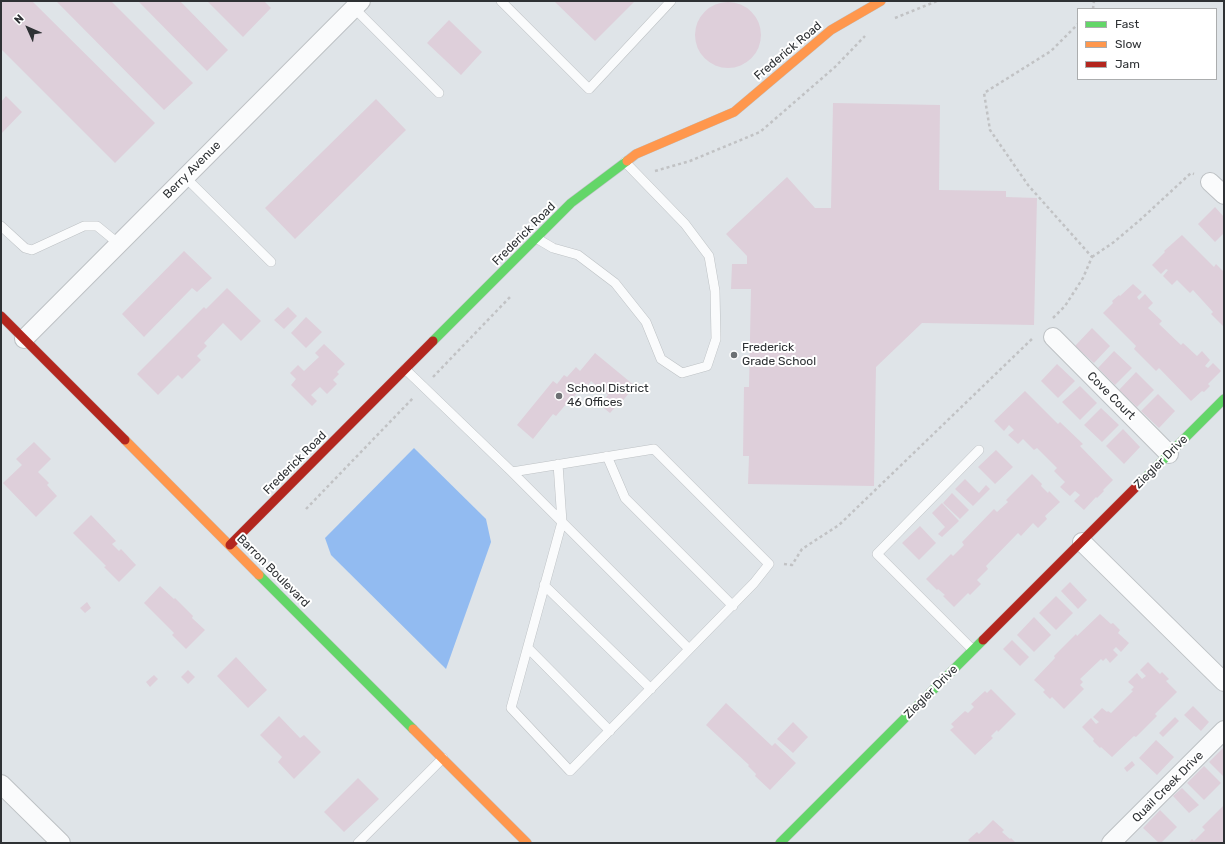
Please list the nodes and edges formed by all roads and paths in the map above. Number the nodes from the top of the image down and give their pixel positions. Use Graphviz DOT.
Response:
graph roads {
  1 [pos="671,1"];
  2 [pos="881,1"];
  3 [pos="937,1"];
  4 [pos="503,2"];
  5 [pos="357,4"];
  6 [pos="895,18"];
  7 [pos="1077,25"];
  8 [pos="868,33"];
  9 [pos="439,93"];
  10 [pos="625,162"];
  11 [pos="639,175"];
  12 [pos="185,177"];
  13 [pos="1210,182"];
  14 [pos="1224,195"];
  15 [pos="1,226"];
  16 [pos="536,238"];
  17 [pos="119,244"];
  18 [pos="1092,257"];
  19 [pos="271,262"];
  20 [pos="512,295"];
  21 [pos="1,316"];
  22 [pos="1052,329"];
  23 [pos="1034,336"];
  24 [pos="24,339"];
  25 [pos="405,369"];
  26 [pos="424,387"];
  27 [pos="1224,399"];
  28 [pos="979,450"];
  29 [pos="1169,454"];
  30 [pos="607,456"];
  31 [pos="558,464"];
  32 [pos="512,472"];
  33 [pos="306,509"];
  34 [pos="562,522"];
  35 [pos="1082,542"];
  36 [pos="230,545"];
  37 [pos="769,564"];
  38 [pos="544,585"];
  39 [pos="733,606"];
  40 [pos="528,648"];
  41 [pos="690,649"];
  42 [pos="973,650"];
  43 [pos="1224,682"];
  44 [pos="651,689"];
  45 [pos="1224,730"];
  46 [pos="610,731"];
  47 [pos="443,758"];
  48 [pos="1,784"];
  49 [pos="788,840"];
  50 [pos="61,843"];
  51 [pos="358,843"];
  52 [pos="527,843"];
  53 [pos="1111,843"];
  1 -- 4 [label="lane"];
  2 -- 10 [label="street, Frederick Road"];
  3 -- 6 [label="path"];
  5 -- 9 [label="lane"];
  5 -- 12 [label="street, Berry Avenue"];
  7 -- 18 [label="path"];
  8 -- 11 [label="path"];
  10 -- 11 [label="lane"];
  10 -- 16 [label="street, Frederick Road"];
  11 -- 16 [label="lane"];
  12 -- 17 [label="street, Berry Avenue"];
  12 -- 19 [label="lane"];
  13 -- 14 [label="street"];
  13 -- 18 [label="path"];
  15 -- 17 [label="lane"];
  16 -- 25 [label="street, Frederick Road"];
  17 -- 24 [label="street, Berry Avenue"];
  18 -- 22 [label="path"];
  20 -- 26 [label="path"];
  21 -- 24 [label="street, Barron Boulevard"];
  22 -- 29 [label="street, Cove Court"];
  23 -- 37 [label="path"];
  24 -- 36 [label="street, Barron Boulevard"];
  25 -- 26 [label="lane"];
  25 -- 36 [label="street, Frederick Road"];
  26 -- 32 [label="lane"];
  26 -- 33 [label="path"];
  27 -- 29 [label="street, Ziegler Drive"];
  28 -- 42 [label="lane"];
  29 -- 35 [label="street, Ziegler Drive"];
  30 -- 31 [label="lane"];
  30 -- 37 [label="lane"];
  30 -- 39 [label="lane"];
  31 -- 32 [label="lane"];
  31 -- 34 [label="lane"];
  32 -- 34 [label="lane"];
  34 -- 38 [label="lane"];
  34 -- 41 [label="lane"];
  35 -- 42 [label="street, Ziegler Drive"];
  35 -- 43 [label="street"];
  36 -- 47 [label="street, Barron Boulevard"];
  37 -- 39 [label="lane"];
  38 -- 40 [label="lane"];
  38 -- 44 [label="lane"];
  39 -- 41 [label="lane"];
  40 -- 46 [label="lane"];
  40 -- 46 [label="lane"];
  41 -- 44 [label="lane"];
  42 -- 49 [label="street, Ziegler Drive"];
  44 -- 46 [label="lane"];
  45 -- 53 [label="street, Quail Creek Drive"];
  47 -- 51 [label="lane"];
  47 -- 52 [label="street, Barron Boulevard"];
  48 -- 50 [label="street"];
}
